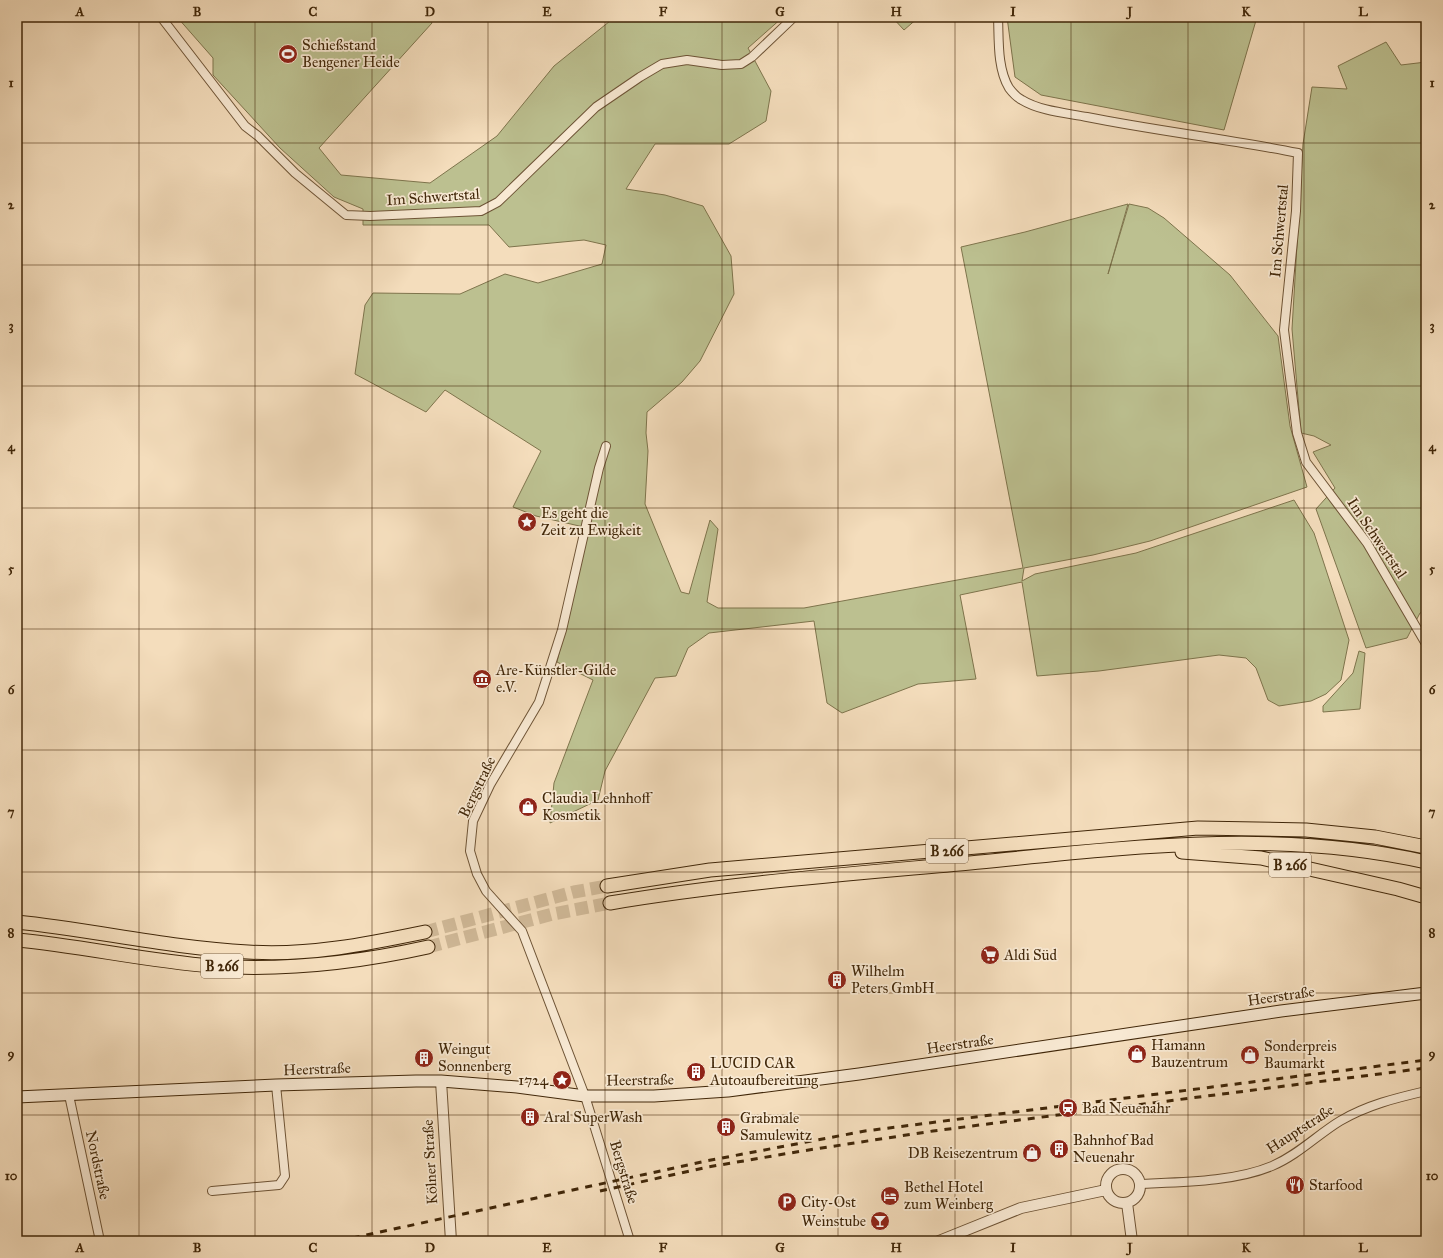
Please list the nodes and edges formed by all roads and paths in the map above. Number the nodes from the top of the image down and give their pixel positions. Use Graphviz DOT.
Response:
graph roads {
  1 [pos="162,17"];
  2 [pos="794,17"];
  3 [pos="998,17"];
  4 [pos="606,446"];
  5 [pos="1426,644"];
  6 [pos="1151,846"];
  7 [pos="1426,847"];
  8 [pos="1426,862"];
  9 [pos="607,886"];
  10 [pos="1426,897"];
  11 [pos="610,903"];
  12 [pos="17,922"];
  13 [pos="425,932"];
  14 [pos="17,940"];
  15 [pos="428,948"];
  16 [pos="1426,993"];
  17 [pos="441,1081"];
  18 [pos="276,1085"];
  19 [pos="1426,1091"];
  20 [pos="70,1095"];
  21 [pos="586,1096"];
  22 [pos="17,1097"];
  23 [pos="1140,1184"];
  24 [pos="1106,1190"];
  25 [pos="212,1191"];
  26 [pos="1127,1203"];
  27 [pos="100,1241"];
  28 [pos="451,1241"];
  29 [pos="630,1241"];
  30 [pos="939,1241"];
  31 [pos="1132,1241"];
  1 -- 2 [label="street, Im Schwertstal"];
  3 -- 5 [label="street, Im Schwertstal"];
  4 -- 21 [label="street, Bergstraße"];
  6 -- 8 [label="highway, B 266"];
  6 -- 10 [label="highway, B 266"];
  6 -- 11 [label="highway, B 266"];
  7 -- 9 [label="highway, B 266"];
  12 -- 13 [label="highway, B 266"];
  14 -- 15 [label="highway, B 266"];
  16 -- 21 [label="main road, Heerstraße"];
  17 -- 18 [label="main road, Heerstraße"];
  17 -- 21 [label="main road, Heerstraße"];
  17 -- 28 [label="street, Kölner Straße"];
  18 -- 20 [label="main road, Heerstraße"];
  18 -- 25 [label="street"];
  19 -- 23 [label="street, Hauptstraße"];
  20 -- 22 [label="main road, Heerstraße"];
  20 -- 27 [label="street, Nordstraße"];
  21 -- 29 [label="street, Bergstraße"];
  23 -- 24 [label="street"];
  23 -- 26 [label="street"];
  24 -- 26 [label="street"];
  24 -- 30 [label="street"];
  26 -- 31 [label="street"];
}
